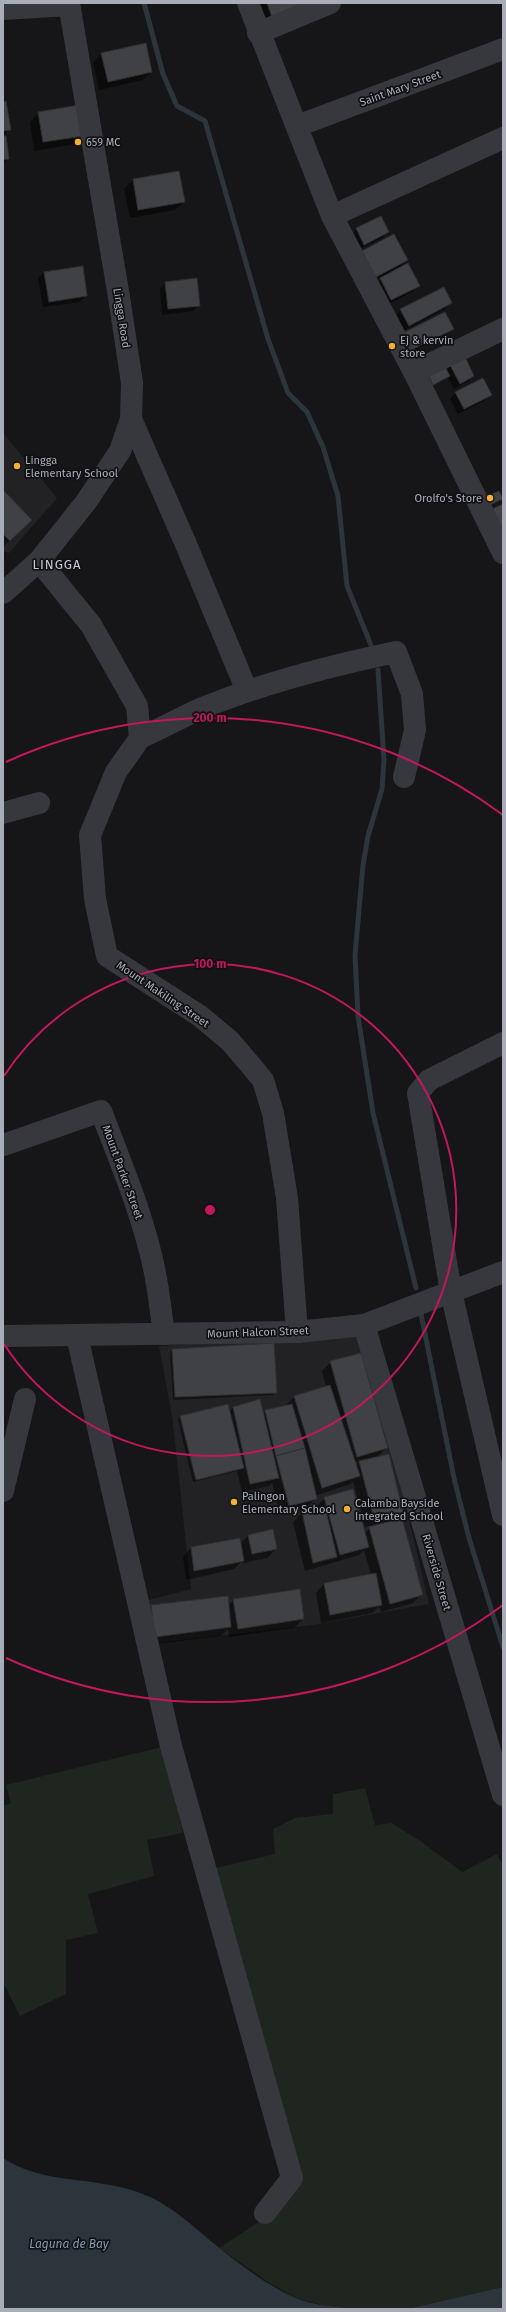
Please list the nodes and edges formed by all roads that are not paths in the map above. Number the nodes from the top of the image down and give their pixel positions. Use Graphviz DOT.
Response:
graph roads {
  1 [pos="248,3"];
  2 [pos="330,3"];
  3 [pos="69,4"];
  4 [pos="3,9"];
  5 [pos="258,33"];
  6 [pos="503,49"];
  7 [pos="297,126"];
  8 [pos="503,138"];
  9 [pos="332,216"];
  10 [pos="503,329"];
  11 [pos="414,372"];
  12 [pos="131,419"];
  13 [pos="503,553"];
  14 [pos="39,561"];
  15 [pos="3,593"];
  16 [pos="247,692"];
  17 [pos="140,738"];
  18 [pos="404,777"];
  19 [pos="39,802"];
  20 [pos="3,813"];
  21 [pos="503,1043"];
  22 [pos="3,1145"];
  23 [pos="503,1272"];
  24 [pos="451,1292"];
  25 [pos="364,1325"];
  26 [pos="297,1332"];
  27 [pos="164,1334"];
  28 [pos="3,1336"];
  29 [pos="77,1336"];
  30 [pos="25,1399"];
  31 [pos="3,1491"];
  32 [pos="503,1515"];
  33 [pos="503,1795"];
  34 [pos="265,2213"];
  1 -- 5 [label="street"];
  2 -- 5 [label="street"];
  3 -- 4 [label="street"];
  3 -- 12 [label="street, Lingga Road"];
  5 -- 7 [label="street"];
  6 -- 7 [label="street, Saint Mary Street"];
  7 -- 9 [label="street"];
  8 -- 9 [label="street"];
  9 -- 11 [label="street"];
  10 -- 11 [label="street"];
  11 -- 13 [label="street"];
  12 -- 14 [label="street, Lingga Road"];
  12 -- 16 [label="street"];
  14 -- 15 [label="street, Lingga Road"];
  14 -- 17 [label="street"];
  16 -- 17 [label="street"];
  16 -- 18 [label="street"];
  17 -- 26 [label="street, Mount Makiling Street"];
  19 -- 20 [label="street"];
  21 -- 24 [label="street"];
  22 -- 27 [label="street, Mount Parker Street"];
  23 -- 24 [label="street, Mount Halcon Street"];
  24 -- 25 [label="street, Mount Halcon Street"];
  24 -- 32 [label="street"];
  25 -- 26 [label="street, Mount Halcon Street"];
  25 -- 33 [label="street, Riverside Street"];
  26 -- 27 [label="street, Mount Halcon Street"];
  27 -- 29 [label="street, Mount Halcon Street"];
  28 -- 29 [label="street, Mount Halcon Street"];
  29 -- 34 [label="street"];
  30 -- 31 [label="street"];
}
